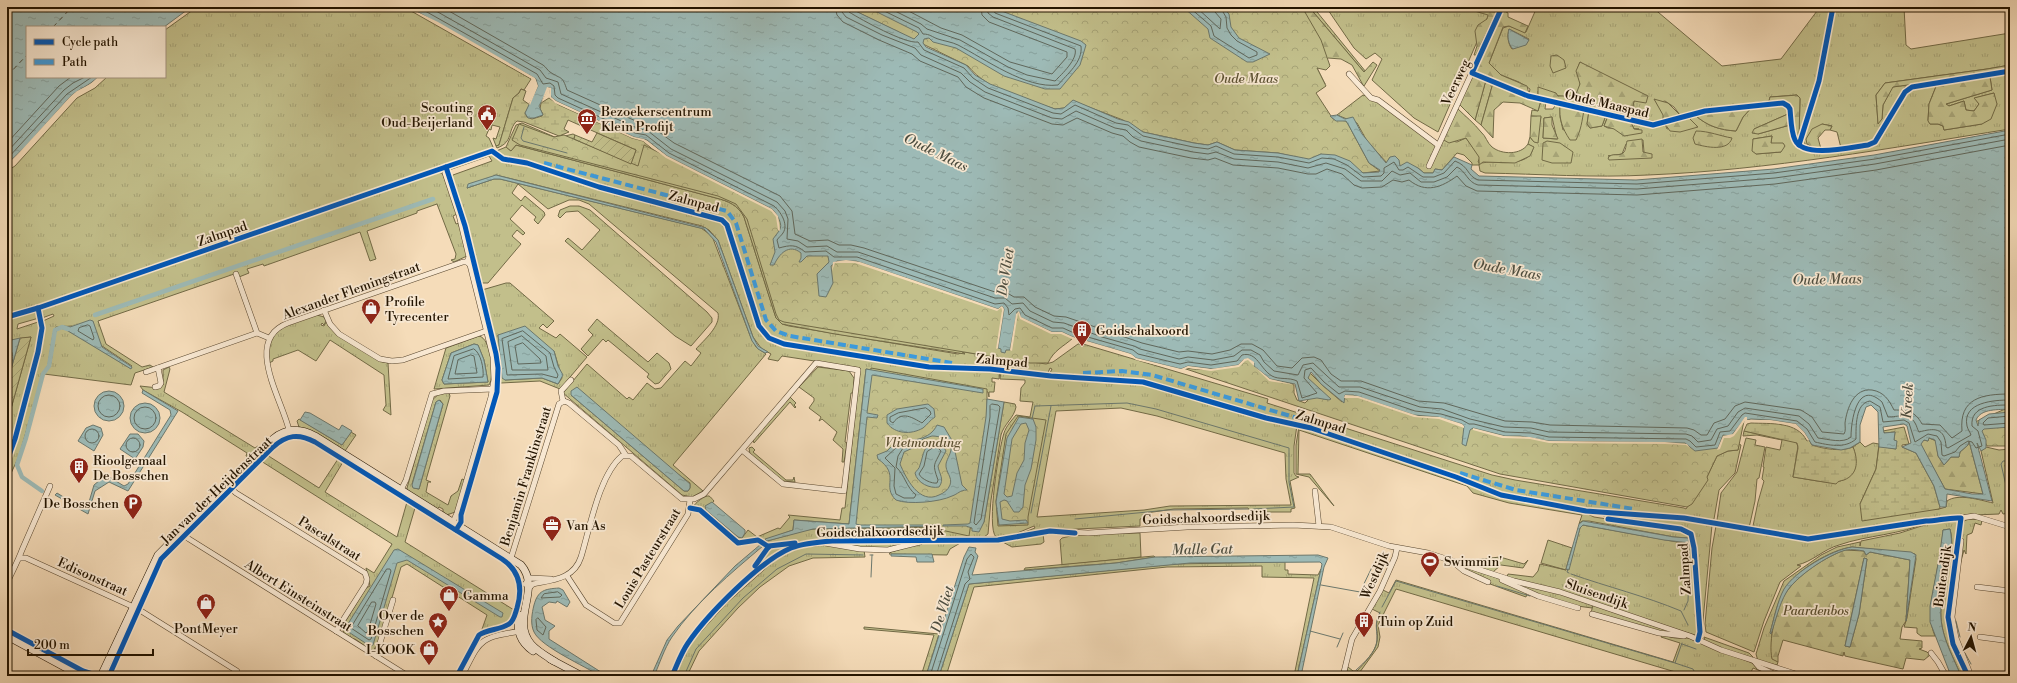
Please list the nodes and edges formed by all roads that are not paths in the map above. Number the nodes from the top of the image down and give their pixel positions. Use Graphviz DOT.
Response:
graph roads {
  1 [pos="1502,7"];
  2 [pos="1349,74"];
  3 [pos="1438,145"];
  4 [pos="1429,166"];
  5 [pos="445,173"];
  6 [pos="467,262"];
  7 [pos="236,274"];
  8 [pos="324,310"];
  9 [pos="486,331"];
  10 [pos="257,333"];
  11 [pos="269,338"];
  12 [pos="158,368"];
  13 [pos="146,372"];
  14 [pos="571,380"];
  15 [pos="155,387"];
  16 [pos="493,388"];
  17 [pos="563,401"];
  18 [pos="288,430"];
  19 [pos="742,450"];
  20 [pos="625,454"];
  21 [pos="227,485"];
  22 [pos="50,486"];
  23 [pos="401,490"];
  24 [pos="1315,492"];
  25 [pos="690,500"];
  26 [pos="453,522"];
  27 [pos="1319,526"];
  28 [pos="2010,528"];
  29 [pos="180,532"];
  30 [pos="927,540"];
  31 [pos="821,542"];
  32 [pos="1397,548"];
  33 [pos="20,558"];
  34 [pos="512,559"];
  35 [pos="1451,560"];
  36 [pos="567,576"];
  37 [pos="1499,576"];
  38 [pos="554,579"];
  39 [pos="1488,582"];
  40 [pos="7,583"];
  41 [pos="527,583"];
  42 [pos="1977,587"];
  43 [pos="2010,591"];
  44 [pos="393,600"];
  45 [pos="134,606"];
  46 [pos="1578,608"];
  47 [pos="1592,614"];
  48 [pos="336,631"];
  49 [pos="521,631"];
  50 [pos="1687,635"];
  51 [pos="7,636"];
  52 [pos="1980,637"];
  53 [pos="2010,641"];
  54 [pos="1930,653"];
  55 [pos="376,656"];
  56 [pos="1753,661"];
  57 [pos="236,674"];
  58 [pos="102,675"];
  59 [pos="81,676"];
  60 [pos="408,676"];
  61 [pos="462,676"];
  62 [pos="582,676"];
  63 [pos="672,676"];
  64 [pos="1343,676"];
  65 [pos="1778,676"];
  66 [pos="1802,676"];
  67 [pos="1946,676"];
  68 [pos="1969,676"];
  1 -- 3 [label="street, Veerweg"];
  2 -- 3 [label="street"];
  3 -- 4 [label="street, Veerweg"];
  5 -- 6 [label="street"];
  6 -- 8 [label="street, Alexander Flemingstraat"];
  6 -- 9 [label="street"];
  7 -- 10 [label="street"];
  8 -- 9 [label="street"];
  8 -- 11 [label="street, Alexander Flemingstraat"];
  9 -- 16 [label="street"];
  10 -- 11 [label="street"];
  10 -- 12 [label="street"];
  11 -- 18 [label="street"];
  12 -- 13 [label="street"];
  12 -- 15 [label="street"];
  14 -- 17 [label="street, Benjamin Franklinstraat"];
  16 -- 23 [label="street"];
  16 -- 26 [label="street"];
  17 -- 20 [label="street, Benjamin Franklinstraat"];
  17 -- 34 [label="street, Benjamin Franklinstraat"];
  18 -- 21 [label="street, Jan van der Heijdenstraat"];
  18 -- 23 [label="street, Jan van der Heijdenstraat"];
  19 -- 19 [label="street"];
  19 -- 25 [label="street"];
  20 -- 25 [label="street, Benjamin Franklinstraat"];
  20 -- 36 [label="street"];
  21 -- 29 [label="street, Jan van der Heijdenstraat"];
  21 -- 48 [label="street, Pascalstraat"];
  22 -- 33 [label="street"];
  23 -- 26 [label="street, Jan van der Heijdenstraat"];
  24 -- 27 [label="street"];
  25 -- 36 [label="street, Louis Pasteurstraat"];
  26 -- 34 [label="street, Jan van der Heijdenstraat"];
  27 -- 30 [label="street, Goidschalxoordsedijk"];
  27 -- 32 [label="street, Goidschalxoordsedijk"];
  28 -- 68 [label="street, Buitendijk"];
  29 -- 45 [label="street, Jan van der Heijdenstraat"];
  29 -- 48 [label="street, Albert Einsteinstraat"];
  30 -- 31 [label="street, Goidschalxoordsedijk"];
  30 -- 31 [label="street, Goidschalxoordsedijk"];
  31 -- 63 [label="street, Goidschalxoordsedijk"];
  32 -- 35 [label="street, Sluisendijk"];
  32 -- 64 [label="street, Westdijk"];
  33 -- 40 [label="street"];
  33 -- 45 [label="street, Edisonstraat"];
  34 -- 41 [label="street"];
  35 -- 37 [label="street, Sluisendijk"];
  35 -- 39 [label="street, Sluisendijk"];
  36 -- 38 [label="street"];
  37 -- 46 [label="street, Sluisendijk"];
  37 -- 50 [label="street, Sluisendijk"];
  38 -- 41 [label="street"];
  38 -- 41 [label="street"];
  41 -- 49 [label="street"];
  42 -- 43 [label="street"];
  44 -- 55 [label="street"];
  45 -- 57 [label="street, Edisonstraat"];
  45 -- 58 [label="street, Jan van der Heijdenstraat"];
  47 -- 50 [label="street, Sluisendijk"];
  48 -- 55 [label="street, Albert Einsteinstraat"];
  49 -- 61 [label="street"];
  49 -- 62 [label="street"];
  50 -- 56 [label="street, Sluisendijk"];
  51 -- 59 [label="street"];
  52 -- 53 [label="street"];
  54 -- 67 [label="street"];
  55 -- 60 [label="street, Albert Einsteinstraat"];
  56 -- 65 [label="street"];
  56 -- 66 [label="street, Sluisendijk"];
}
